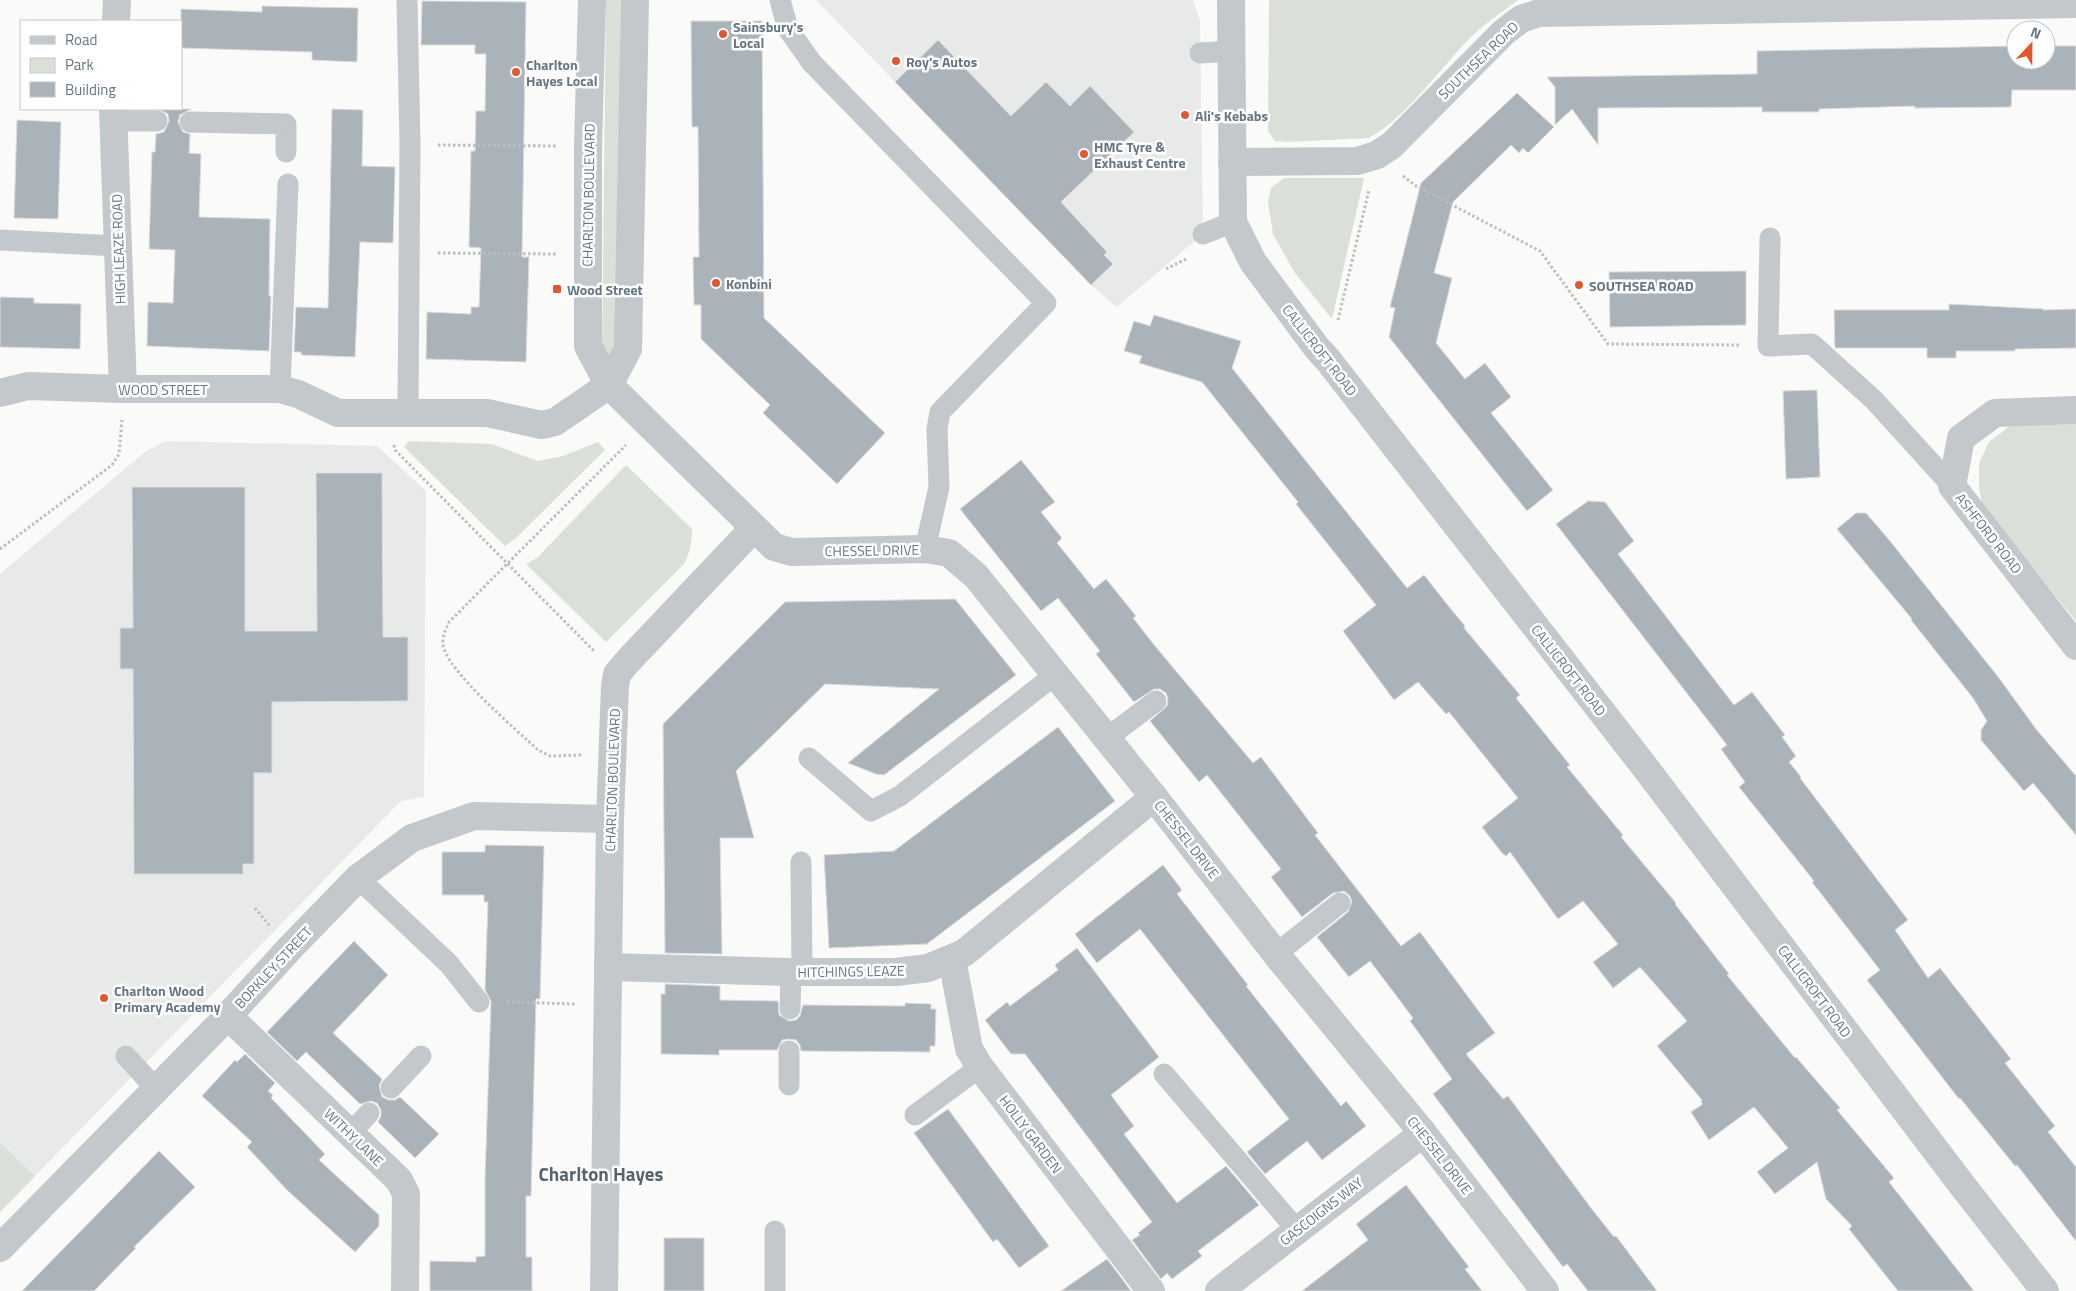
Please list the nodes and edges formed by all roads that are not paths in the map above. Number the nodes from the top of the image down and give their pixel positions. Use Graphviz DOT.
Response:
graph roads {
  1 [pos="117,0"];
  2 [pos="407,0"];
  3 [pos="592,0"];
  4 [pos="636,0"];
  5 [pos="780,0"];
  6 [pos="1231,0"];
  7 [pos="2076,4"];
  8 [pos="116,20"];
  9 [pos="1232,51"];
  10 [pos="1200,53"];
  11 [pos="113,115"];
  12 [pos="157,121"];
  13 [pos="190,122"];
  14 [pos="286,152"];
  15 [pos="1232,162"];
  16 [pos="288,184"];
  17 [pos="1233,222"];
  18 [pos="1203,234"];
  19 [pos="1770,238"];
  20 [pos="0,240"];
  21 [pos="117,246"];
  22 [pos="609,385"];
  23 [pos="123,389"];
  24 [pos="280,389"];
  25 [pos="0,393"];
  26 [pos="2076,410"];
  27 [pos="398,413"];
  28 [pos="1952,486"];
  29 [pos="754,528"];
  30 [pos="925,549"];
  31 [pos="2076,646"];
  32 [pos="1056,674"];
  33 [pos="1156,701"];
  34 [pos="1107,738"];
  35 [pos="809,758"];
  36 [pos="1154,797"];
  37 [pos="610,819"];
  38 [pos="801,862"];
  39 [pos="358,878"];
  40 [pos="1340,903"];
  41 [pos="1276,954"];
  42 [pos="952,959"];
  43 [pos="608,968"];
  44 [pos="796,972"];
  45 [pos="479,1002"];
  46 [pos="790,1009"];
  47 [pos="228,1016"];
  48 [pos="789,1051"];
  49 [pos="126,1056"];
  50 [pos="421,1056"];
  51 [pos="980,1067"];
  52 [pos="1164,1074"];
  53 [pos="789,1085"];
  54 [pos="391,1088"];
  55 [pos="156,1089"];
  56 [pos="369,1113"];
  57 [pos="915,1115"];
  58 [pos="1423,1133"];
  59 [pos="350,1134"];
  60 [pos="775,1230"];
  61 [pos="1296,1230"];
  62 [pos="0,1248"];
  63 [pos="405,1291"];
  64 [pos="604,1291"];
  65 [pos="775,1291"];
  66 [pos="1151,1291"];
  67 [pos="1219,1291"];
  68 [pos="1545,1291"];
  69 [pos="2045,1291"];
  1 -- 8 [label="street"];
  2 -- 27 [label="lane"];
  3 -- 22 [label="street, CHARLTON BOULEVARD"];
  4 -- 22 [label="street"];
  5 -- 30 [label="lane"];
  6 -- 9 [label="street, CALLICROFT ROAD"];
  7 -- 15 [label="street, SOUTHSEA ROAD"];
  9 -- 10 [label="lane"];
  9 -- 15 [label="street, CALLICROFT ROAD"];
  11 -- 12 [label="lane"];
  11 -- 21 [label="street, HIGH LEAZE ROAD"];
  13 -- 14 [label="lane"];
  15 -- 17 [label="street, CALLICROFT ROAD"];
  16 -- 24 [label="lane"];
  17 -- 18 [label="lane"];
  17 -- 69 [label="street, CALLICROFT ROAD"];
  19 -- 28 [label="lane"];
  20 -- 21 [label="lane"];
  21 -- 23 [label="street, HIGH LEAZE ROAD"];
  22 -- 27 [label="street, WOOD STREET"];
  22 -- 29 [label="street, CHARLTON BOULEVARD"];
  23 -- 24 [label="street, WOOD STREET"];
  23 -- 25 [label="street, WOOD STREET"];
  24 -- 27 [label="street, WOOD STREET"];
  26 -- 28 [label="street, ASHFORD ROAD"];
  28 -- 31 [label="street, ASHFORD ROAD"];
  29 -- 30 [label="street, CHESSEL DRIVE"];
  29 -- 37 [label="street, CHARLTON BOULEVARD"];
  30 -- 32 [label="street, CHESSEL DRIVE"];
  32 -- 34 [label="street, CHESSEL DRIVE"];
  32 -- 35 [label="lane"];
  33 -- 34 [label="lane"];
  34 -- 36 [label="street, CHESSEL DRIVE"];
  36 -- 41 [label="street, CHESSEL DRIVE"];
  36 -- 42 [label="street, HITCHINGS LEAZE"];
  37 -- 39 [label="street, BORKLEY STREET"];
  37 -- 43 [label="street, CHARLTON BOULEVARD"];
  38 -- 44 [label="lane"];
  39 -- 45 [label="lane"];
  39 -- 47 [label="street, BORKLEY STREET"];
  40 -- 41 [label="lane"];
  41 -- 58 [label="street, CHESSEL DRIVE"];
  42 -- 44 [label="street, HITCHINGS LEAZE"];
  42 -- 51 [label="street, HOLLY GARDEN"];
  43 -- 44 [label="street, HITCHINGS LEAZE"];
  43 -- 64 [label="street, CHARLTON BOULEVARD"];
  44 -- 46 [label="lane"];
  47 -- 55 [label="street, BORKLEY STREET"];
  47 -- 59 [label="street, WITHY LANE"];
  48 -- 53 [label="lane"];
  49 -- 55 [label="lane"];
  50 -- 54 [label="lane"];
  51 -- 57 [label="lane"];
  51 -- 66 [label="street, HOLLY GARDEN"];
  52 -- 61 [label="lane"];
  55 -- 62 [label="street, BORKLEY STREET"];
  56 -- 59 [label="lane"];
  58 -- 61 [label="street, GASCOIGNS WAY"];
  58 -- 68 [label="street, CHESSEL DRIVE"];
  59 -- 63 [label="street, WITHY LANE"];
  60 -- 65 [label="lane"];
  61 -- 67 [label="street, GASCOIGNS WAY"];
}
